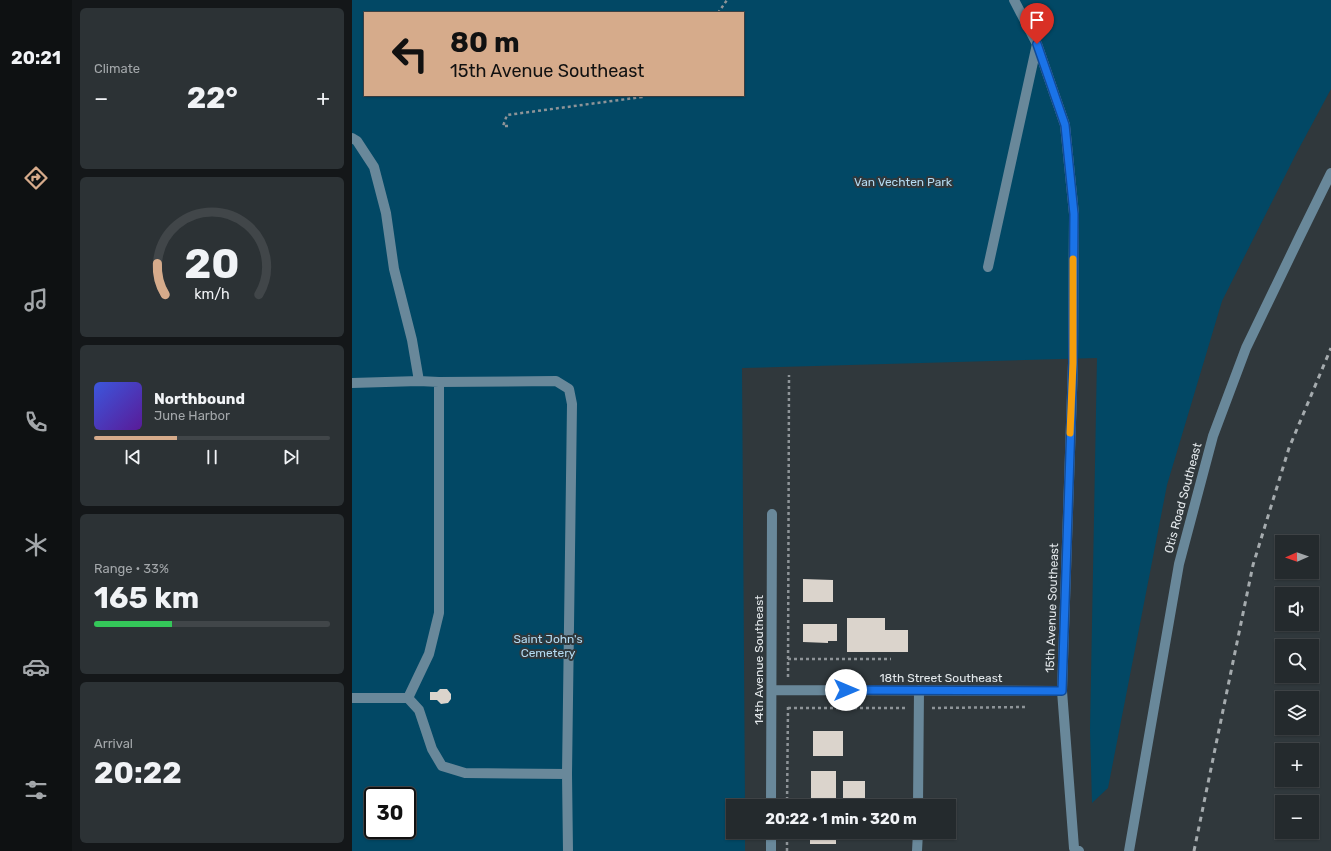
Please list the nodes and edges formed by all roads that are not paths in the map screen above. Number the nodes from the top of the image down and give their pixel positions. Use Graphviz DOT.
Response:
graph roads {
  1 [pos="1014,0"];
  2 [pos="1037,44"];
  3 [pos="352,138"];
  4 [pos="1331,173"];
  5 [pos="988,267"];
  6 [pos="419,381"];
  7 [pos="439,382"];
  8 [pos="352,383"];
  9 [pos="772,514"];
  10 [pos="772,690"];
  11 [pos="919,690"];
  12 [pos="1062,691"];
  13 [pos="352,698"];
  14 [pos="408,698"];
  15 [pos="568,774"];
  16 [pos="771,799"];
  17 [pos="918,799"];
  18 [pos="771,839"];
  19 [pos="918,839"];
  20 [pos="568,851"];
  21 [pos="771,851"];
  22 [pos="918,851"];
  23 [pos="1079,851"];
  24 [pos="1129,851"];
  1 -- 2 [label="street, 15th Avenue Southeast"];
  2 -- 5 [label="street"];
  2 -- 12 [label="street, 15th Avenue Southeast"];
  3 -- 6 [label="street"];
  4 -- 24 [label="street, Otis Road Southeast"];
  6 -- 7 [label="street"];
  6 -- 8 [label="street"];
  7 -- 14 [label="street"];
  7 -- 15 [label="street"];
  9 -- 10 [label="street, 14th Avenue Southeast"];
  10 -- 11 [label="street, 18th Street Southeast"];
  10 -- 16 [label="street, 14th Avenue Southeast"];
  11 -- 12 [label="street, 18th Street Southeast"];
  11 -- 17 [label="street"];
  12 -- 23 [label="street, 15th Avenue Southeast"];
  13 -- 14 [label="street"];
  14 -- 15 [label="street"];
  15 -- 20 [label="street"];
  18 -- 21 [label="street"];
  19 -- 22 [label="street"];
}
